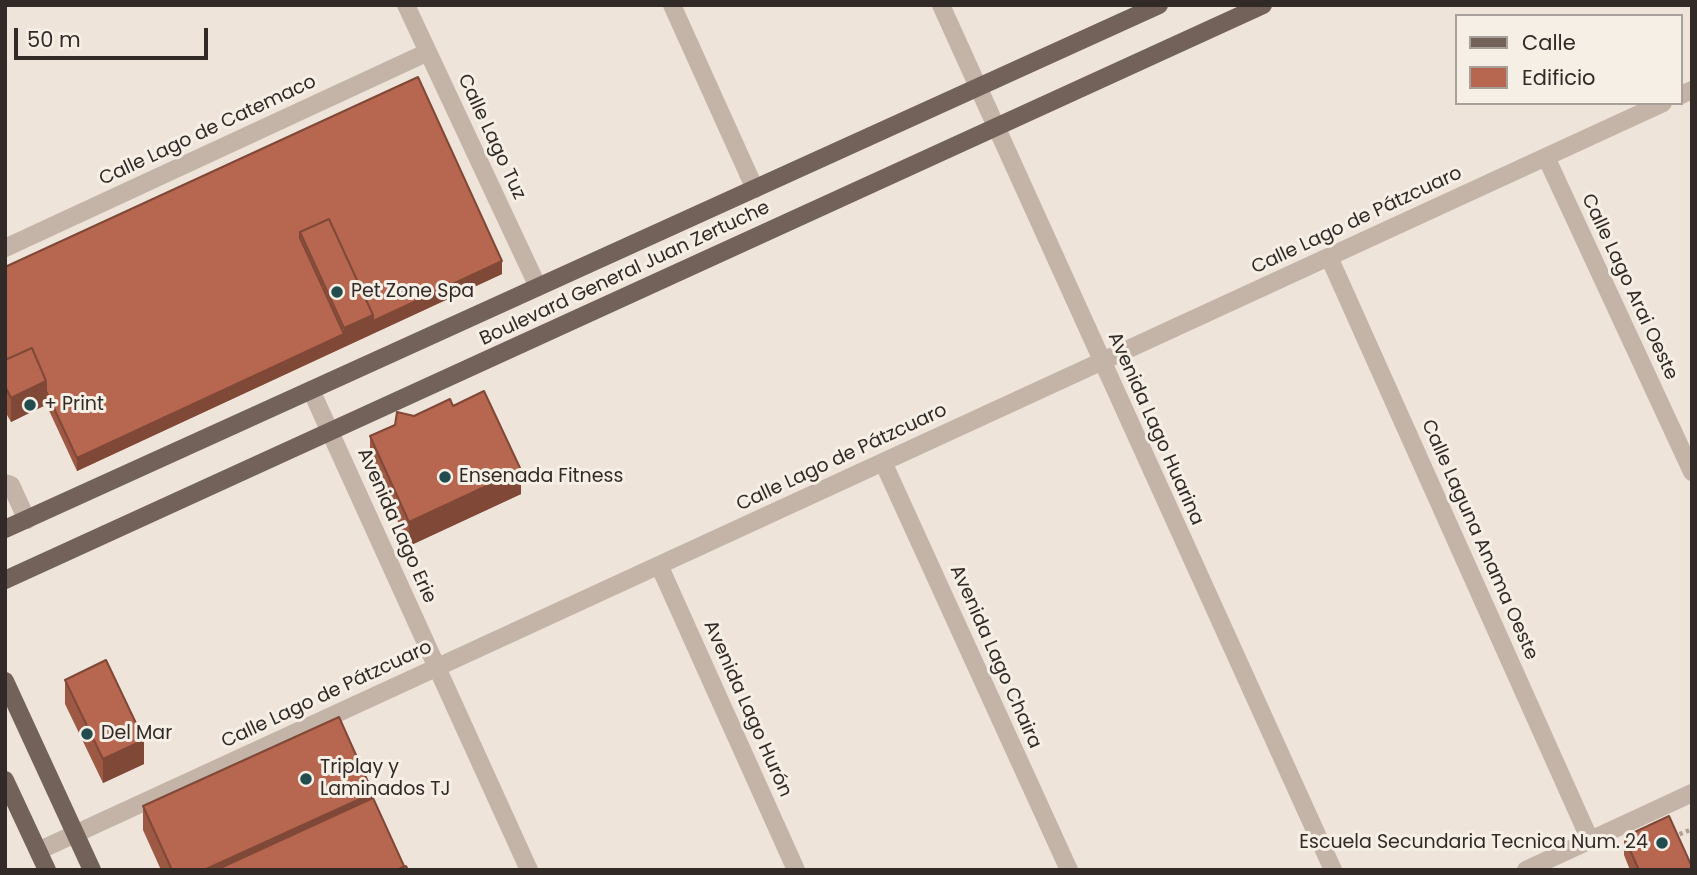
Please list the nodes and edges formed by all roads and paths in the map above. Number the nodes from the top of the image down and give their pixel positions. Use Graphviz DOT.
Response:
graph roads {
  1 [pos="406,5"];
  2 [pos="672,5"];
  3 [pos="942,5"];
  4 [pos="1159,5"];
  5 [pos="1263,5"];
  6 [pos="428,52"];
  7 [pos="978,87"];
  8 [pos="1659,105"];
  9 [pos="996,128"];
  10 [pos="1546,157"];
  11 [pos="755,189"];
  12 [pos="5,248"];
  13 [pos="1329,257"];
  14 [pos="538,288"];
  15 [pos="1101,362"];
  16 [pos="311,390"];
  17 [pos="330,432"];
  18 [pos="883,462"];
  19 [pos="1692,472"];
  20 [pos="5,483"];
  21 [pos="27,520"];
  22 [pos="5,529"];
  23 [pos="659,565"];
  24 [pos="5,580"];
  25 [pos="437,667"];
  26 [pos="5,681"];
  27 [pos="5,780"];
  28 [pos="1692,793"];
  29 [pos="1692,828"];
  30 [pos="76,834"];
  31 [pos="1670,838"];
  32 [pos="1590,840"];
  33 [pos="38,851"];
  34 [pos="47,870"];
  35 [pos="92,870"];
  36 [pos="529,870"];
  37 [pos="796,870"];
  38 [pos="1069,870"];
  39 [pos="1332,870"];
  40 [pos="1526,870"];
  1 -- 6 [label="street, Calle Lago Tuz"];
  2 -- 11 [label="street"];
  3 -- 7 [label="street, Avenida Lago Huarina"];
  4 -- 7 [label="main road, Boulevard General Juan Zertuche"];
  5 -- 9 [label="main road, Boulevard General Juan Zertuche"];
  6 -- 12 [label="street, Calle Lago de Catemaco"];
  6 -- 14 [label="street, Calle Lago Tuz"];
  7 -- 9 [label="street, Avenida Lago Huarina"];
  7 -- 11 [label="main road, Boulevard General Juan Zertuche"];
  8 -- 10 [label="street, Calle Lago de Pátzcuaro"];
  9 -- 15 [label="street, Avenida Lago Huarina"];
  9 -- 17 [label="main road, Boulevard General Juan Zertuche"];
  10 -- 13 [label="street, Calle Lago de Pátzcuaro"];
  10 -- 19 [label="street, Calle Lago Arai Oeste"];
  11 -- 14 [label="main road, Boulevard General Juan Zertuche"];
  13 -- 15 [label="street, Calle Lago de Pátzcuaro"];
  13 -- 32 [label="street, Calle Laguna Anama Oeste"];
  14 -- 16 [label="main road, Boulevard General Juan Zertuche"];
  15 -- 18 [label="street, Calle Lago de Pátzcuaro"];
  15 -- 39 [label="street, Avenida Lago Huarina"];
  16 -- 17 [label="street, Avenida Lago Erie"];
  16 -- 21 [label="main road, Boulevard General Juan Zertuche"];
  17 -- 24 [label="main road, Boulevard General Juan Zertuche"];
  17 -- 25 [label="street, Avenida Lago Erie"];
  18 -- 23 [label="street, Calle Lago de Pátzcuaro"];
  18 -- 38 [label="street, Avenida Lago Chaira"];
  20 -- 21 [label="street"];
  21 -- 22 [label="main road, Boulevard General Juan Zertuche"];
  23 -- 25 [label="street, Calle Lago de Pátzcuaro"];
  23 -- 37 [label="street, Avenida Lago Hurón"];
  25 -- 30 [label="street, Calle Lago de Pátzcuaro"];
  25 -- 36 [label="street, Avenida Lago Erie"];
  26 -- 30 [label="main road"];
  27 -- 33 [label="main road"];
  28 -- 32 [label="street"];
  29 -- 31 [label="path"];
  30 -- 33 [label="street, Calle Lago de Pátzcuaro"];
  30 -- 35 [label="main road"];
  32 -- 40 [label="street"];
  33 -- 34 [label="main road"];
}
